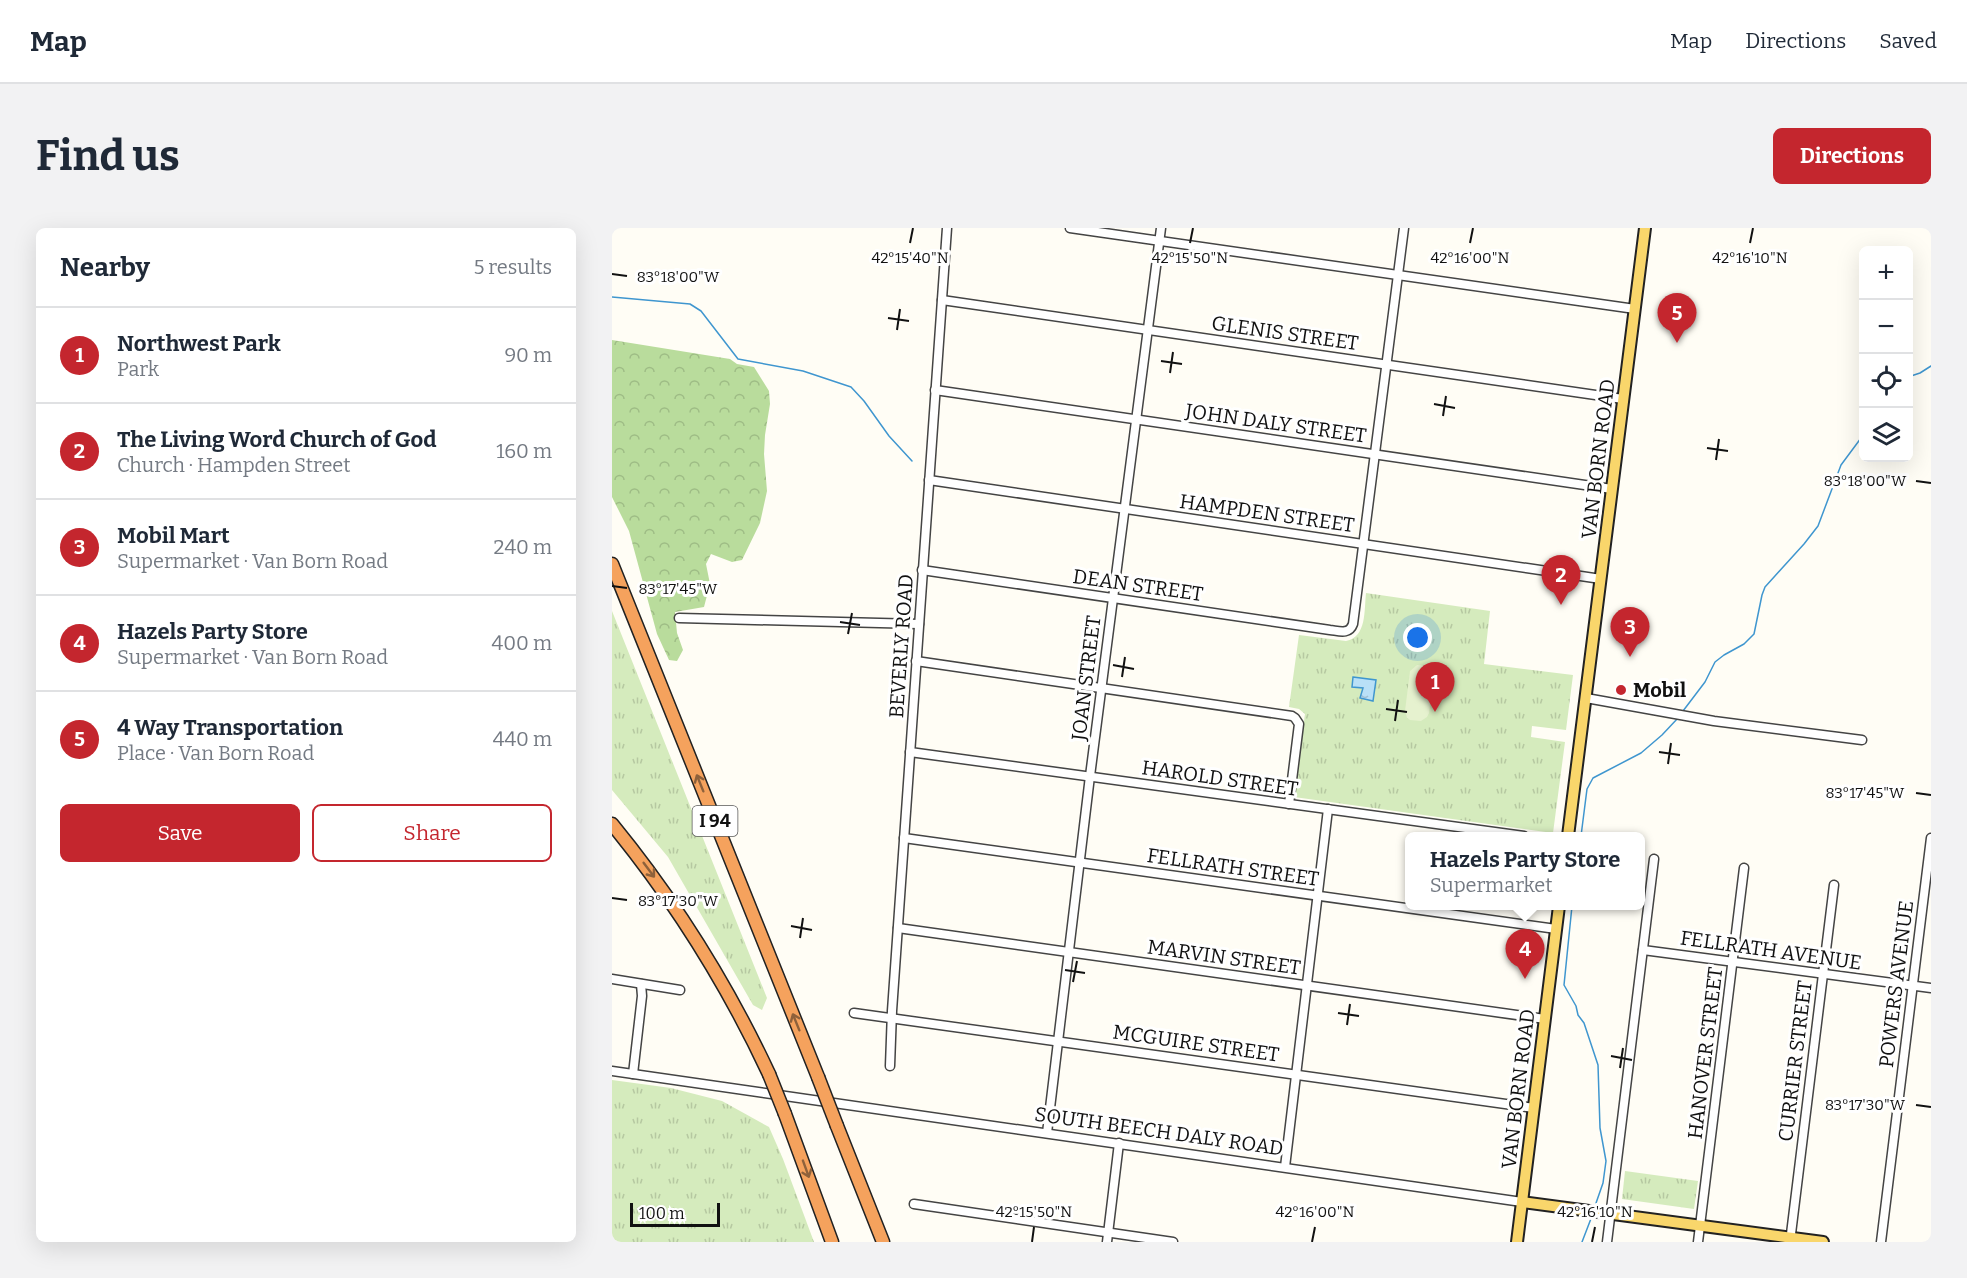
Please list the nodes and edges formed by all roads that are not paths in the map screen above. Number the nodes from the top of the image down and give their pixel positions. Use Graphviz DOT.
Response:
graph roads {
  1 [pos="947,228"];
  2 [pos="1070,228"];
  3 [pos="1161,228"];
  4 [pos="1404,228"];
  5 [pos="1645,228"];
  6 [pos="1160,241"];
  7 [pos="1398,275"];
  8 [pos="942,300"];
  9 [pos="1635,309"];
  10 [pos="1149,330"];
  11 [pos="1386,365"];
  12 [pos="935,390"];
  13 [pos="1623,399"];
  14 [pos="1137,420"];
  15 [pos="1375,454"];
  16 [pos="929,480"];
  17 [pos="1612,489"];
  18 [pos="1125,510"];
  19 [pos="1363,544"];
  20 [pos="612,564"];
  21 [pos="922,570"];
  22 [pos="1601,579"];
  23 [pos="1114,598"];
  24 [pos="679,618"];
  25 [pos="919,624"];
  26 [pos="916,661"];
  27 [pos="1102,688"];
  28 [pos="1586,698"];
  29 [pos="1862,740"];
  30 [pos="910,752"];
  31 [pos="1090,776"];
  32 [pos="1289,804"];
  33 [pos="1328,809"];
  34 [pos="612,824"];
  35 [pos="1489,832"];
  36 [pos="1569,832"];
  37 [pos="904,838"];
  38 [pos="1931,838"];
  39 [pos="1654,859"];
  40 [pos="1080,862"];
  41 [pos="1744,868"];
  42 [pos="1834,885"];
  43 [pos="1318,895"];
  44 [pos="1405,907"];
  45 [pos="1423,910"];
  46 [pos="1558,910"];
  47 [pos="898,928"];
  48 [pos="1556,929"];
  49 [pos="1643,950"];
  50 [pos="1069,952"];
  51 [pos="1732,962"];
  52 [pos="1822,974"];
  53 [pos="612,979"];
  54 [pos="641,984"];
  55 [pos="1307,984"];
  56 [pos="1912,985"];
  57 [pos="1931,988"];
  58 [pos="680,990"];
  59 [pos="854,1013"];
  60 [pos="892,1019"];
  61 [pos="1545,1019"];
  62 [pos="1058,1041"];
  63 [pos="890,1066"];
  64 [pos="612,1071"];
  65 [pos="633,1074"];
  66 [pos="1296,1074"];
  67 [pos="1534,1108"];
  68 [pos="1047,1133"];
  69 [pos="1119,1143"];
  70 [pos="1285,1167"];
  71 [pos="1522,1202"];
  72 [pos="914,1204"];
  73 [pos="1611,1214"];
  74 [pos="1700,1226"];
  75 [pos="1108,1237"];
  76 [pos="1790,1240"];
  77 [pos="832,1242"];
  78 [pos="883,1242"];
  79 [pos="1173,1242"];
  80 [pos="1517,1242"];
  81 [pos="1607,1242"];
  82 [pos="1698,1242"];
  83 [pos="1822,1242"];
  84 [pos="1881,1242"];
  1 -- 8 [label="street, BEVERLY ROAD"];
  2 -- 6 [label="street"];
  3 -- 6 [label="street, JOAN STREET"];
  4 -- 7 [label="street"];
  5 -- 9 [label="main road, VAN BORN ROAD"];
  6 -- 7 [label="street"];
  6 -- 10 [label="street, JOAN STREET"];
  7 -- 9 [label="street"];
  7 -- 11 [label="street"];
  8 -- 10 [label="street, GLENIS STREET"];
  8 -- 12 [label="street, BEVERLY ROAD"];
  9 -- 13 [label="main road, VAN BORN ROAD"];
  10 -- 11 [label="street, GLENIS STREET"];
  10 -- 14 [label="street, JOAN STREET"];
  11 -- 13 [label="street, GLENIS STREET"];
  11 -- 15 [label="street"];
  12 -- 14 [label="street, JOHN DALY STREET"];
  12 -- 16 [label="street, BEVERLY ROAD"];
  13 -- 17 [label="main road, VAN BORN ROAD"];
  14 -- 15 [label="street, JOHN DALY STREET"];
  14 -- 18 [label="street, JOAN STREET"];
  15 -- 17 [label="street, JOHN DALY STREET"];
  15 -- 19 [label="street"];
  16 -- 18 [label="street, HAMPDEN STREET"];
  16 -- 21 [label="street, BEVERLY ROAD"];
  17 -- 22 [label="main road, VAN BORN ROAD"];
  18 -- 19 [label="street, HAMPDEN STREET"];
  18 -- 23 [label="street, JOAN STREET"];
  19 -- 22 [label="street, HAMPDEN STREET"];
  19 -- 23 [label="street, DEAN STREET"];
  78 -- 20 [label="highway, I 94, one-way, bridge"];
  21 -- 23 [label="street, DEAN STREET"];
  21 -- 25 [label="street, BEVERLY ROAD"];
  22 -- 28 [label="main road, VAN BORN ROAD"];
  23 -- 27 [label="street, JOAN STREET"];
  24 -- 25 [label="street"];
  25 -- 26 [label="street, BEVERLY ROAD"];
  26 -- 27 [label="street"];
  26 -- 30 [label="street, BEVERLY ROAD"];
  27 -- 31 [label="street, JOAN STREET"];
  27 -- 32 [label="street"];
  28 -- 29 [label="street"];
  28 -- 36 [label="main road, VAN BORN ROAD"];
  30 -- 31 [label="street, HAROLD STREET"];
  30 -- 37 [label="street, BEVERLY ROAD"];
  31 -- 32 [label="street, HAROLD STREET"];
  31 -- 40 [label="street, JOAN STREET"];
  32 -- 33 [label="street, HAROLD STREET"];
  33 -- 35 [label="street, HAROLD STREET"];
  33 -- 43 [label="street"];
  34 -- 77 [label="highway, one-way, bridge"];
  37 -- 40 [label="street, FELLRATH STREET"];
  37 -- 47 [label="street, BEVERLY ROAD"];
  38 -- 56 [label="street, POWERS AVENUE"];
  39 -- 49 [label="street"];
  40 -- 43 [label="street, FELLRATH STREET"];
  40 -- 50 [label="street, JOAN STREET"];
  41 -- 51 [label="street, HANOVER STREET"];
  42 -- 52 [label="street, CURRIER STREET"];
  43 -- 44 [label="street, FELLRATH STREET"];
  43 -- 55 [label="street"];
  45 -- 48 [label="street, FELLRATH STREET"];
  46 -- 48 [label="main road, VAN BORN ROAD"];
  47 -- 50 [label="street, MARVIN STREET"];
  47 -- 60 [label="street, BEVERLY ROAD"];
  48 -- 61 [label="main road, VAN BORN ROAD"];
  49 -- 51 [label="street, FELLRATH AVENUE"];
  49 -- 73 [label="street"];
  50 -- 55 [label="street, MARVIN STREET"];
  50 -- 62 [label="street, JOAN STREET"];
  51 -- 52 [label="street, FELLRATH AVENUE"];
  51 -- 74 [label="street, HANOVER STREET"];
  52 -- 56 [label="street, FELLRATH AVENUE"];
  52 -- 76 [label="street, CURRIER STREET"];
  53 -- 54 [label="street"];
  54 -- 58 [label="street"];
  54 -- 65 [label="street"];
  55 -- 61 [label="street, MARVIN STREET"];
  55 -- 66 [label="street"];
  56 -- 57 [label="street, FELLRATH AVENUE"];
  56 -- 84 [label="street, POWERS AVENUE"];
  59 -- 60 [label="street, MCGUIRE STREET"];
  60 -- 62 [label="street, MCGUIRE STREET"];
  60 -- 63 [label="street, BEVERLY ROAD"];
  61 -- 67 [label="main road, VAN BORN ROAD"];
  62 -- 66 [label="street, MCGUIRE STREET"];
  62 -- 68 [label="street, JOAN STREET"];
  64 -- 65 [label="street, SOUTH BEECH DALY ROAD"];
  65 -- 68 [label="street, SOUTH BEECH DALY ROAD"];
  66 -- 67 [label="street, MCGUIRE STREET"];
  66 -- 70 [label="street"];
  67 -- 71 [label="main road, VAN BORN ROAD"];
  68 -- 69 [label="street, SOUTH BEECH DALY ROAD"];
  69 -- 70 [label="street, SOUTH BEECH DALY ROAD"];
  69 -- 75 [label="street"];
  70 -- 71 [label="street, SOUTH BEECH DALY ROAD"];
  71 -- 73 [label="main road, SOUTH BEECH DALY ROAD"];
  71 -- 80 [label="main road, VAN BORN ROAD"];
  72 -- 75 [label="street"];
  73 -- 74 [label="main road, SOUTH BEECH DALY ROAD"];
  73 -- 81 [label="street"];
  74 -- 76 [label="main road, SOUTH BEECH DALY ROAD"];
  74 -- 82 [label="street, HANOVER STREET"];
  75 -- 79 [label="street"];
  76 -- 83 [label="main road, SOUTH BEECH DALY ROAD"];
}
